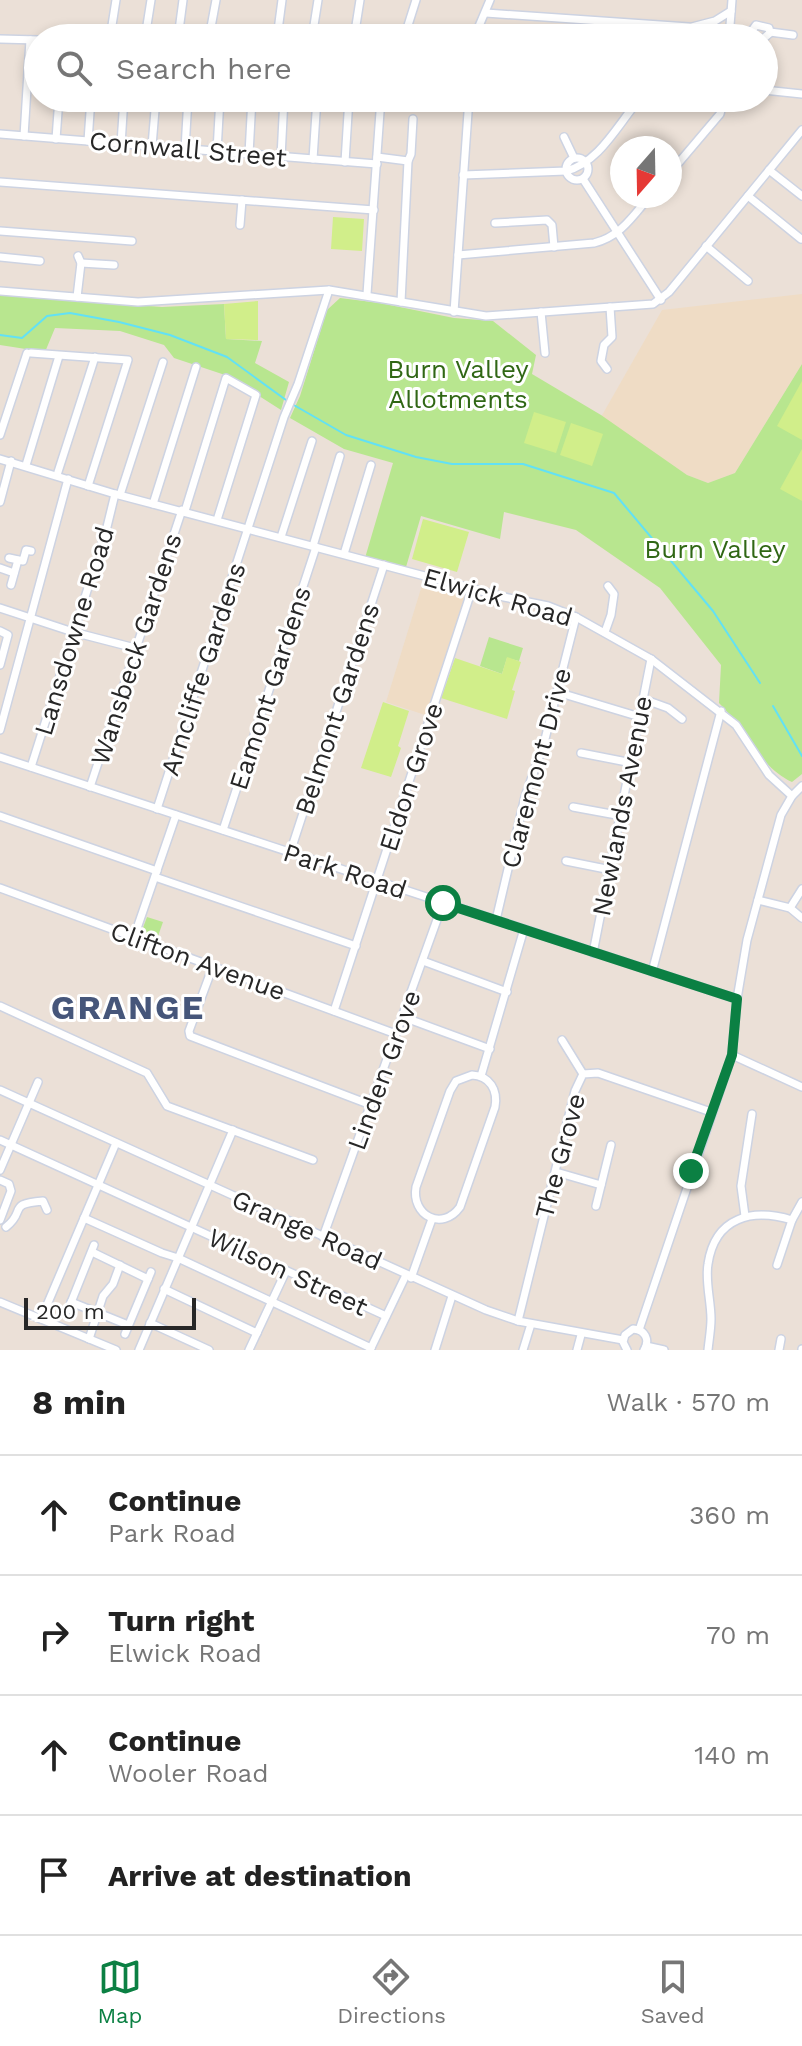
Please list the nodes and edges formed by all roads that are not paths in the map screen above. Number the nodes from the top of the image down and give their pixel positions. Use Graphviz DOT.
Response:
graph roads {
  1 [pos="116,0"];
  2 [pos="151,0"];
  3 [pos="183,0"];
  4 [pos="216,0"];
  5 [pos="282,0"];
  6 [pos="318,0"];
  7 [pos="360,0"];
  8 [pos="416,0"];
  9 [pos="490,0"];
  10 [pos="732,0"];
  11 [pos="731,11"];
  12 [pos="486,13"];
  13 [pos="112,24"];
  14 [pos="147,24"];
  15 [pos="180,24"];
  16 [pos="212,24"];
  17 [pos="279,24"];
  18 [pos="314,24"];
  19 [pos="356,24"];
  20 [pos="408,24"];
  21 [pos="481,24"];
  22 [pos="646,24"];
  23 [pos="702,24"];
  24 [pos="730,24"];
  25 [pos="778,35"];
  26 [pos="793,35"];
  27 [pos="0,39"];
  28 [pos="24,40"];
  29 [pos="778,91"];
  30 [pos="800,93"];
  31 [pos="26,112"];
  32 [pos="58,112"];
  33 [pos="90,112"];
  34 [pos="123,112"];
  35 [pos="155,112"];
  36 [pos="187,112"];
  37 [pos="219,112"];
  38 [pos="251,112"];
  39 [pos="283,112"];
  40 [pos="316,112"];
  41 [pos="348,112"];
  42 [pos="380,112"];
  43 [pos="468,112"];
  44 [pos="629,112"];
  45 [pos="720,112"];
  46 [pos="413,119"];
  47 [pos="802,130"];
  48 [pos="0,134"];
  49 [pos="24,136"];
  50 [pos="564,137"];
  51 [pos="56,139"];
  52 [pos="88,141"];
  53 [pos="121,144"];
  54 [pos="152,146"];
  55 [pos="185,149"];
  56 [pos="217,151"];
  57 [pos="249,154"];
  58 [pos="281,157"];
  59 [pos="574,158"];
  60 [pos="313,159"];
  61 [pos="682,159"];
  62 [pos="377,161"];
  63 [pos="408,161"];
  64 [pos="345,162"];
  65 [pos="587,163"];
  66 [pos="769,170"];
  67 [pos="566,171"];
  68 [pos="463,175"];
  69 [pos="583,179"];
  70 [pos="0,182"];
  71 [pos="748,196"];
  72 [pos="802,196"];
  73 [pos="242,200"];
  74 [pos="640,208"];
  75 [pos="374,210"];
  76 [pos="495,223"];
  77 [pos="240,225"];
  78 [pos="0,231"];
  79 [pos="618,234"];
  80 [pos="132,241"];
  81 [pos="801,241"];
  82 [pos="706,246"];
  83 [pos="554,247"];
  84 [pos="458,255"];
  85 [pos="0,257"];
  86 [pos="40,261"];
  87 [pos="114,265"];
  88 [pos="748,281"];
  89 [pos="329,290"];
  90 [pos="0,291"];
  91 [pos="367,294"];
  92 [pos="77,297"];
  93 [pos="661,300"];
  94 [pos="401,302"];
  95 [pos="610,307"];
  96 [pos="454,312"];
  97 [pos="541,312"];
  98 [pos="545,353"];
  99 [pos="59,356"];
  100 [pos="95,357"];
  101 [pos="163,362"];
  102 [pos="196,367"];
  103 [pos="607,369"];
  104 [pos="0,435"];
  105 [pos="312,441"];
  106 [pos="340,456"];
  107 [pos="0,459"];
  108 [pos="11,461"];
  109 [pos="26,465"];
  110 [pos="371,465"];
  111 [pos="57,475"];
  112 [pos="68,479"];
  113 [pos="88,486"];
  114 [pos="117,494"];
  115 [pos="0,502"];
  116 [pos="153,504"];
  117 [pos="183,510"];
  118 [pos="217,520"];
  119 [pos="249,528"];
  120 [pos="281,537"];
  121 [pos="315,546"];
  122 [pos="28,548"];
  123 [pos="344,554"];
  124 [pos="384,565"];
  125 [pos="0,568"];
  126 [pos="14,573"];
  127 [pos="11,585"];
  128 [pos="608,586"];
  129 [pos="472,589"];
  130 [pos="0,608"];
  131 [pos="576,617"];
  132 [pos="31,618"];
  133 [pos="0,631"];
  134 [pos="73,632"];
  135 [pos="605,632"];
  136 [pos="135,648"];
  137 [pos="651,659"];
  138 [pos="0,665"];
  139 [pos="557,692"];
  140 [pos="643,699"];
  141 [pos="721,711"];
  142 [pos="640,717"];
  143 [pos="677,719"];
  144 [pos="0,730"];
  145 [pos="581,753"];
  146 [pos="0,757"];
  147 [pos="632,763"];
  148 [pos="31,767"];
  149 [pos="802,786"];
  150 [pos="90,787"];
  151 [pos="792,796"];
  152 [pos="573,807"];
  153 [pos="157,809"];
  154 [pos="176,815"];
  155 [pos="0,816"];
  156 [pos="622,816"];
  157 [pos="223,830"];
  158 [pos="290,853"];
  159 [pos="566,861"];
  160 [pos="611,870"];
  161 [pos="156,874"];
  162 [pos="377,881"];
  163 [pos="0,888"];
  164 [pos="802,889"];
  165 [pos="758,900"];
  166 [pos="443,903"];
  167 [pos="790,908"];
  168 [pos="802,918"];
  169 [pos="496,920"];
  170 [pos="524,929"];
  171 [pos="134,937"];
  172 [pos="356,946"];
  173 [pos="593,953"];
  174 [pos="423,961"];
  175 [pos="213,966"];
  176 [pos="652,972"];
  177 [pos="507,992"];
  178 [pos="737,999"];
  179 [pos="0,1006"];
  180 [pos="334,1011"];
  181 [pos="403,1017"];
  182 [pos="396,1034"];
  183 [pos="562,1040"];
  184 [pos="490,1049"];
  185 [pos="732,1055"];
  186 [pos="583,1074"];
  187 [pos="481,1076"];
  188 [pos="38,1082"];
  189 [pos="802,1087"];
  190 [pos="0,1090"];
  191 [pos="29,1103"];
  192 [pos="371,1105"];
  193 [pos="711,1112"];
  194 [pos="752,1114"];
  195 [pos="233,1130"];
  196 [pos="0,1140"];
  197 [pos="116,1143"];
  198 [pos="11,1145"];
  199 [pos="611,1145"];
  200 [pos="313,1160"];
  201 [pos="0,1170"];
  202 [pos="556,1172"];
  203 [pos="0,1180"];
  204 [pos="601,1185"];
  205 [pos="98,1186"];
  206 [pos="209,1186"];
  207 [pos="802,1202"];
  208 [pos="596,1206"];
  209 [pos="5,1209"];
  210 [pos="47,1210"];
  211 [pos="15,1213"];
  212 [pos="745,1216"];
  213 [pos="84,1218"];
  214 [pos="432,1219"];
  215 [pos="0,1220"];
  216 [pos="792,1220"];
  217 [pos="6,1227"];
  218 [pos="191,1227"];
  219 [pos="323,1237"];
  220 [pos="178,1258"];
  221 [pos="120,1265"];
  222 [pos="777,1265"];
  223 [pos="286,1271"];
  224 [pos="409,1276"];
  225 [pos="164,1289"];
  226 [pos="452,1296"];
  227 [pos="0,1302"];
  228 [pos="272,1302"];
  229 [pos="99,1313"];
  230 [pos="386,1316"];
  231 [pos="41,1319"];
  232 [pos="518,1321"];
  233 [pos="150,1323"];
  234 [pos="531,1324"];
  235 [pos="128,1325"];
  236 [pos="639,1330"];
  237 [pos="257,1333"];
  238 [pos="125,1334"];
  239 [pos="581,1335"];
  240 [pos="89,1339"];
  241 [pos="781,1339"];
  242 [pos="623,1340"];
  243 [pos="645,1348"];
  244 [pos="370,1349"];
  245 [pos="116,1350"];
  246 [pos="139,1350"];
  247 [pos="209,1350"];
  248 [pos="250,1350"];
  249 [pos="435,1350"];
  250 [pos="523,1350"];
  251 [pos="577,1350"];
  252 [pos="627,1350"];
  253 [pos="664,1350"];
  254 [pos="708,1350"];
  255 [pos="779,1350"];
  1 -- 13 [label="street"];
  2 -- 14 [label="street"];
  3 -- 15 [label="street"];
  4 -- 16 [label="street"];
  5 -- 17 [label="street"];
  6 -- 18 [label="street"];
  7 -- 19 [label="street"];
  8 -- 20 [label="street"];
  9 -- 12 [label="street"];
  10 -- 11 [label="street"];
  11 -- 23 [label="street"];
  11 -- 24 [label="street"];
  12 -- 21 [label="street"];
  12 -- 22 [label="street"];
  25 -- 26 [label="street"];
  27 -- 28 [label="street"];
  29 -- 30 [label="street"];
  31 -- 49 [label="street"];
  32 -- 51 [label="street"];
  33 -- 52 [label="street"];
  34 -- 53 [label="street"];
  35 -- 54 [label="street"];
  36 -- 55 [label="street"];
  37 -- 56 [label="street"];
  38 -- 57 [label="street"];
  39 -- 58 [label="street"];
  40 -- 60 [label="street"];
  41 -- 64 [label="street"];
  42 -- 62 [label="street"];
  43 -- 68 [label="street"];
  44 -- 65 [label="street"];
  45 -- 61 [label="street"];
  46 -- 63 [label="street"];
  47 -- 66 [label="street"];
  48 -- 49 [label="street, Cornwall Street"];
  49 -- 51 [label="street, Cornwall Street"];
  50 -- 59 [label="street"];
  51 -- 52 [label="street, Cornwall Street"];
  52 -- 53 [label="street, Cornwall Street"];
  53 -- 54 [label="street, Cornwall Street"];
  54 -- 55 [label="street, Cornwall Street"];
  55 -- 56 [label="street, Cornwall Street"];
  56 -- 57 [label="street, Cornwall Street"];
  57 -- 58 [label="street, Cornwall Street"];
  58 -- 60 [label="street, Cornwall Street"];
  59 -- 65 [label="street"];
  59 -- 67 [label="street"];
  60 -- 64 [label="street, Cornwall Street"];
  62 -- 63 [label="street, Cornwall Street"];
  62 -- 64 [label="street, Cornwall Street"];
  62 -- 75 [label="street"];
  63 -- 94 [label="street"];
  65 -- 67 [label="street"];
  65 -- 69 [label="street"];
  66 -- 71 [label="street"];
  66 -- 72 [label="street"];
  67 -- 68 [label="street"];
  67 -- 69 [label="street"];
  68 -- 84 [label="street"];
  69 -- 79 [label="street"];
  70 -- 73 [label="street"];
  71 -- 81 [label="street"];
  71 -- 82 [label="street"];
  73 -- 75 [label="street"];
  73 -- 77 [label="street"];
  74 -- 79 [label="street"];
  75 -- 91 [label="street"];
  76 -- 83 [label="street"];
  78 -- 80 [label="street"];
  79 -- 83 [label="street"];
  79 -- 93 [label="street"];
  82 -- 88 [label="street"];
  82 -- 93 [label="street"];
  83 -- 84 [label="street"];
  84 -- 96 [label="street"];
  85 -- 86 [label="street"];
  87 -- 92 [label="street"];
  89 -- 91 [label="street"];
  89 -- 92 [label="street"];
  89 -- 119 [label="street, Arncliffe Gardens"];
  90 -- 92 [label="street"];
  91 -- 94 [label="street"];
  93 -- 95 [label="street"];
  94 -- 96 [label="street"];
  95 -- 97 [label="street"];
  95 -- 103 [label="street"];
  96 -- 97 [label="street"];
  97 -- 98 [label="street"];
  99 -- 100 [label="street"];
  99 -- 104 [label="street"];
  99 -- 109 [label="street"];
  100 -- 111 [label="street"];
  100 -- 113 [label="street"];
  101 -- 114 [label="street, Lansdowne Road"];
  102 -- 116 [label="street"];
  105 -- 120 [label="street"];
  106 -- 121 [label="street, Eamont Gardens"];
  107 -- 108 [label="street, Elwick Road"];
  108 -- 109 [label="street, Elwick Road"];
  108 -- 115 [label="street"];
  109 -- 111 [label="street, Elwick Road"];
  110 -- 123 [label="street"];
  111 -- 112 [label="street, Elwick Road"];
  112 -- 113 [label="street, Elwick Road"];
  112 -- 132 [label="street"];
  113 -- 114 [label="street, Elwick Road"];
  114 -- 116 [label="street, Elwick Road"];
  114 -- 134 [label="street, Lansdowne Road"];
  116 -- 117 [label="street, Elwick Road"];
  117 -- 118 [label="street, Elwick Road"];
  117 -- 118 [label="street, Wansbeck Gardens"];
  117 -- 136 [label="street, Wansbeck Gardens"];
  118 -- 119 [label="street, Elwick Road"];
  119 -- 120 [label="street, Elwick Road"];
  119 -- 153 [label="street, Arncliffe Gardens"];
  120 -- 121 [label="street, Elwick Road"];
  121 -- 123 [label="street, Elwick Road"];
  121 -- 157 [label="street, Eamont Gardens"];
  122 -- 126 [label="street"];
  123 -- 124 [label="street, Elwick Road"];
  124 -- 129 [label="street, Elwick Road"];
  124 -- 158 [label="street, Belmont Gardens"];
  125 -- 126 [label="street"];
  126 -- 127 [label="street"];
  128 -- 135 [label="street"];
  129 -- 131 [label="street, Elwick Road"];
  129 -- 162 [label="street, Eldon Grove"];
  130 -- 132 [label="street"];
  131 -- 135 [label="street, Elwick Road"];
  131 -- 139 [label="street, Claremont Drive"];
  132 -- 134 [label="street"];
  132 -- 144 [label="street"];
  133 -- 138 [label="street"];
  134 -- 136 [label="street"];
  134 -- 148 [label="street, Lansdowne Road"];
  135 -- 137 [label="street, Elwick Road"];
  136 -- 150 [label="street, Wansbeck Gardens"];
  137 -- 140 [label="street, Newlands Avenue"];
  137 -- 141 [label="street, Elwick Road"];
  139 -- 142 [label="street"];
  139 -- 169 [label="street, Claremont Drive"];
  140 -- 142 [label="street, Newlands Avenue"];
  140 -- 143 [label="street"];
  141 -- 151 [label="street, Elwick Road"];
  141 -- 176 [label="street"];
  142 -- 147 [label="street, Newlands Avenue"];
  145 -- 147 [label="street"];
  146 -- 148 [label="street, Park Road"];
  147 -- 156 [label="street, Newlands Avenue"];
  148 -- 150 [label="street, Park Road"];
  149 -- 151 [label="street"];
  150 -- 153 [label="street, Park Road"];
  151 -- 165 [label="street"];
  152 -- 156 [label="street"];
  153 -- 154 [label="street, Park Road"];
  154 -- 157 [label="street, Park Road"];
  154 -- 161 [label="street"];
  155 -- 161 [label="street"];
  156 -- 160 [label="street, Newlands Avenue"];
  157 -- 158 [label="street, Park Road"];
  158 -- 162 [label="street, Park Road"];
  159 -- 160 [label="street"];
  160 -- 173 [label="street, Newlands Avenue"];
  161 -- 171 [label="street"];
  161 -- 172 [label="street"];
  162 -- 166 [label="street, Park Road"];
  162 -- 172 [label="street, Eldon Grove"];
  163 -- 171 [label="street, Clifton Avenue"];
  164 -- 167 [label="street"];
  165 -- 167 [label="street"];
  165 -- 178 [label="street"];
  166 -- 169 [label="street, Park Road"];
  166 -- 174 [label="street, Linden Grove"];
  167 -- 168 [label="street"];
  169 -- 170 [label="street, Park Road"];
  170 -- 173 [label="street, Park Road"];
  170 -- 177 [label="street"];
  171 -- 175 [label="street, Clifton Avenue"];
  172 -- 180 [label="street, Eldon Grove"];
  173 -- 176 [label="street, Park Road"];
  174 -- 177 [label="street"];
  174 -- 181 [label="street, Linden Grove"];
  175 -- 180 [label="street, Clifton Avenue"];
  175 -- 192 [label="street"];
  176 -- 178 [label="street, Park Road"];
  177 -- 184 [label="street"];
  178 -- 185 [label="street"];
  179 -- 195 [label="street"];
  180 -- 182 [label="street, Clifton Avenue"];
  181 -- 182 [label="street, Linden Grove"];
  181 -- 184 [label="street"];
  182 -- 192 [label="street, Linden Grove"];
  183 -- 186 [label="street"];
  184 -- 187 [label="street"];
  185 -- 189 [label="street"];
  185 -- 193 [label="street"];
  186 -- 193 [label="street, The Grove"];
  186 -- 202 [label="street, The Grove"];
  187 -- 214 [label="street"];
  187 -- 214 [label="street"];
  188 -- 191 [label="street"];
  190 -- 191 [label="street, Grange Road"];
  191 -- 197 [label="street, Grange Road"];
  191 -- 198 [label="street"];
  192 -- 219 [label="street, Linden Grove"];
  193 -- 236 [label="street"];
  194 -- 212 [label="street"];
  195 -- 200 [label="street"];
  195 -- 206 [label="street"];
  196 -- 198 [label="street, Wilson Street"];
  197 -- 205 [label="street"];
  197 -- 206 [label="street, Grange Road"];
  198 -- 201 [label="street"];
  198 -- 205 [label="street, Wilson Street"];
  199 -- 204 [label="street"];
  202 -- 204 [label="street"];
  202 -- 232 [label="street, The Grove"];
  203 -- 209 [label="street"];
  204 -- 208 [label="street"];
  205 -- 213 [label="street"];
  205 -- 218 [label="street, Wilson Street"];
  206 -- 218 [label="street"];
  206 -- 219 [label="street, Grange Road"];
  207 -- 216 [label="street"];
  209 -- 211 [label="street"];
  209 -- 215 [label="street"];
  210 -- 211 [label="street"];
  211 -- 217 [label="street"];
  212 -- 216 [label="street"];
  212 -- 254 [label="street"];
  213 -- 220 [label="street"];
  213 -- 231 [label="street"];
  214 -- 224 [label="street"];
  216 -- 222 [label="street"];
  218 -- 220 [label="street"];
  218 -- 223 [label="street, Wilson Street"];
  219 -- 224 [label="street, Grange Road"];
  220 -- 225 [label="street"];
  220 -- 228 [label="street"];
  221 -- 229 [label="street"];
  221 -- 229 [label="street"];
  221 -- 235 [label="street"];
  223 -- 228 [label="street"];
  223 -- 230 [label="street, Wilson Street"];
  224 -- 226 [label="street, Grange Road"];
  224 -- 230 [label="street"];
  225 -- 233 [label="street"];
  225 -- 237 [label="street"];
  226 -- 232 [label="street, Grange Road"];
  226 -- 249 [label="street"];
  227 -- 231 [label="street"];
  228 -- 237 [label="street"];
  228 -- 244 [label="street"];
  229 -- 235 [label="street"];
  229 -- 240 [label="street"];
  230 -- 244 [label="street"];
  231 -- 240 [label="street"];
  232 -- 234 [label="street, Grange Road"];
  233 -- 246 [label="street"];
  233 -- 247 [label="street"];
  234 -- 239 [label="street, Grange Road"];
  234 -- 250 [label="street"];
  235 -- 238 [label="street"];
  236 -- 242 [label="street"];
  236 -- 243 [label="street"];
  237 -- 248 [label="street"];
  239 -- 242 [label="street, Grange Road"];
  239 -- 251 [label="street"];
  240 -- 245 [label="street"];
  241 -- 255 [label="street"];
  242 -- 252 [label="street"];
  243 -- 253 [label="street"];
}
